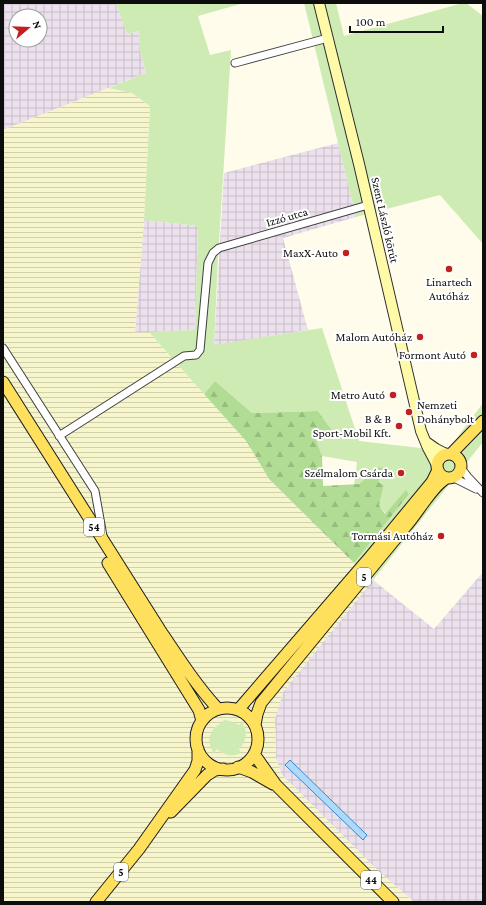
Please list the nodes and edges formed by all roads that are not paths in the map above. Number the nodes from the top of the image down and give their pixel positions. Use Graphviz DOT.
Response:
graph roads {
  1 [pos="319,3"];
  2 [pos="328,38"];
  3 [pos="235,63"];
  4 [pos="368,205"];
  5 [pos="3,348"];
  6 [pos="3,382"];
  7 [pos="3,396"];
  8 [pos="481,424"];
  9 [pos="59,436"];
  10 [pos="426,442"];
  11 [pos="455,459"];
  12 [pos="438,467"];
  13 [pos="450,478"];
  14 [pos="481,492"];
  15 [pos="105,544"];
  16 [pos="316,629"];
  17 [pos="218,709"];
  18 [pos="238,710"];
  19 [pos="202,721"];
  20 [pos="255,725"];
  21 [pos="198,749"];
  22 [pos="254,754"];
  23 [pos="238,767"];
  24 [pos="223,769"];
  25 [pos="276,785"];
  26 [pos="151,833"];
  27 [pos="96,902"];
  28 [pos="393,902"];
  1 -- 2 [label="street, Szent László körút"];
  2 -- 3 [label="street"];
  2 -- 4 [label="street, Szent László körút"];
  4 -- 9 [label="street, Izzó utca"];
  4 -- 10 [label="street, Szent László körút"];
  5 -- 9 [label="street"];
  6 -- 15 [label="main road, 54"];
  7 -- 19 [label="main road, 54"];
  8 -- 11 [label="main road, 5"];
  9 -- 15 [label="street"];
  10 -- 11 [label="street"];
  10 -- 12 [label="street, Szent László körút"];
  11 -- 12 [label="main road, 5"];
  11 -- 13 [label="main road, 5"];
  11 -- 14 [label="street"];
  12 -- 13 [label="main road"];
  12 -- 16 [label="main road, 5"];
  13 -- 14 [label="street"];
  13 -- 16 [label="main road, 5"];
  15 -- 17 [label="main road, 54"];
  16 -- 18 [label="main road, 5"];
  16 -- 20 [label="main road, 5"];
  17 -- 18 [label="main road"];
  17 -- 19 [label="main road"];
  18 -- 20 [label="main road"];
  19 -- 21 [label="main road, 5"];
  20 -- 22 [label="main road, 5"];
  21 -- 24 [label="main road"];
  21 -- 26 [label="main road, 5"];
  22 -- 23 [label="main road"];
  22 -- 25 [label="main road, 44"];
  23 -- 24 [label="main road, 5"];
  23 -- 25 [label="main road, 44"];
  24 -- 26 [label="main road, 5"];
  25 -- 28 [label="main road, 44"];
  26 -- 27 [label="main road, 5"];
}
